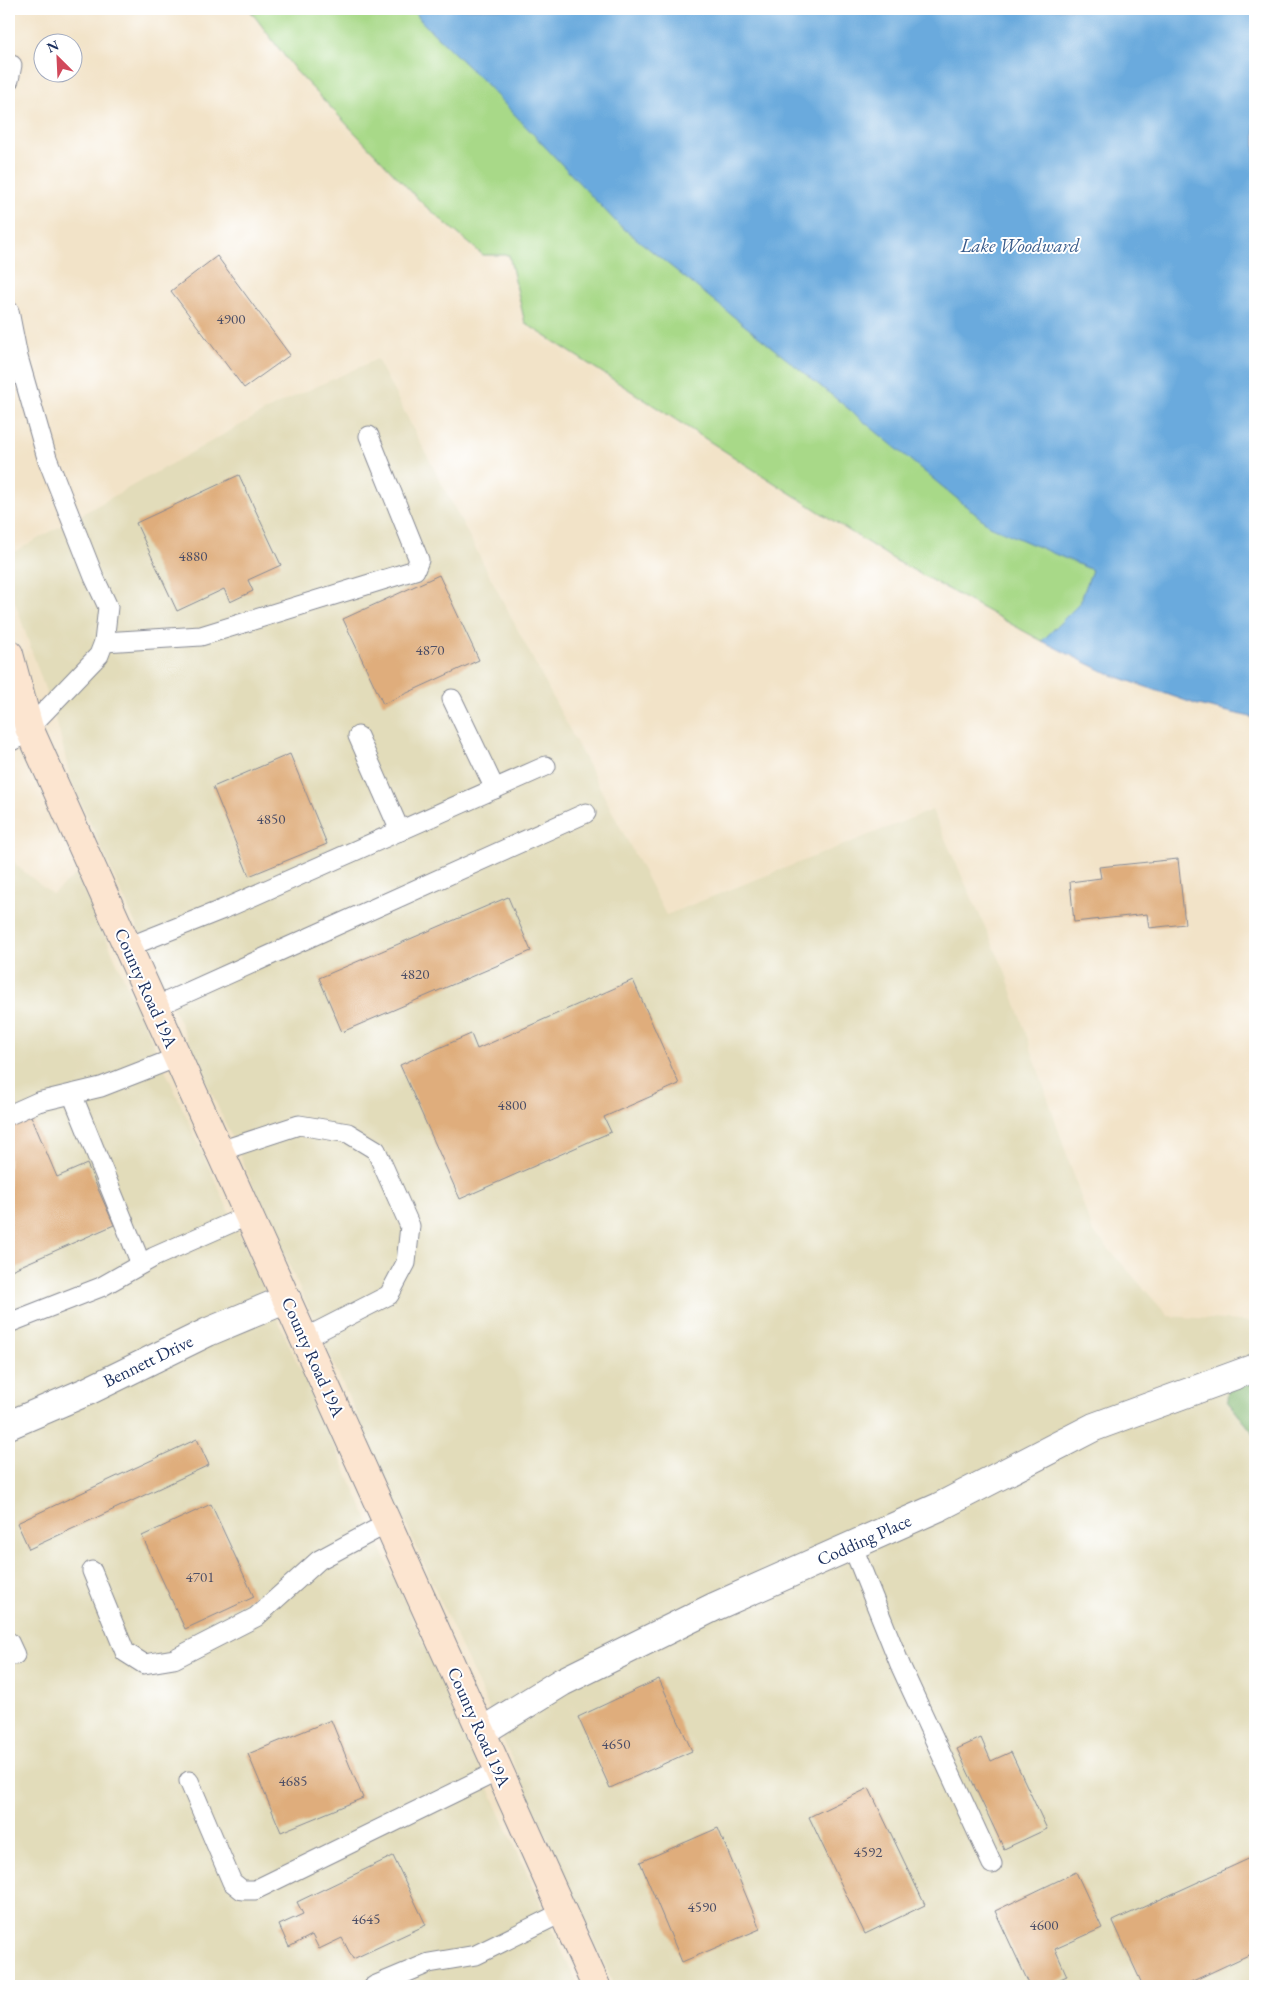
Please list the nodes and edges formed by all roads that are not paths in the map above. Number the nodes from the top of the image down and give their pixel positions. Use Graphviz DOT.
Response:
graph roads {
  1 [pos="9,311"];
  2 [pos="369,436"];
  3 [pos="104,642"];
  4 [pos="9,654"];
  5 [pos="9,698"];
  6 [pos="452,699"];
  7 [pos="19,733"];
  8 [pos="358,736"];
  9 [pos="546,766"];
  10 [pos="495,789"];
  11 [pos="586,814"];
  12 [pos="400,831"];
  13 [pos="128,947"];
  14 [pos="155,1006"];
  15 [pos="178,1057"];
  16 [pos="72,1094"];
  17 [pos="9,1115"];
  18 [pos="220,1151"];
  19 [pos="249,1215"];
  20 [pos="141,1264"];
  21 [pos="287,1299"];
  22 [pos="9,1323"];
  23 [pos="305,1338"];
  24 [pos="1255,1368"];
  25 [pos="9,1425"];
  26 [pos="388,1523"];
  27 [pos="852,1545"];
  28 [pos="92,1572"];
  29 [pos="481,1732"];
  30 [pos="498,1771"];
  31 [pos="189,1781"];
  32 [pos="992,1864"];
  33 [pos="562,1913"];
  34 [pos="374,1986"];
  35 [pos="596,1986"];
  1 -- 3 [label="lane"];
  2 -- 3 [label="lane"];
  3 -- 7 [label="lane"];
  4 -- 7 [label="main road"];
  5 -- 7 [label="main road"];
  6 -- 10 [label="lane"];
  7 -- 13 [label="main road, County Road 19A"];
  8 -- 12 [label="lane"];
  9 -- 10 [label="lane"];
  10 -- 12 [label="lane"];
  11 -- 14 [label="lane"];
  12 -- 13 [label="lane"];
  13 -- 14 [label="main road, County Road 19A"];
  14 -- 15 [label="main road, County Road 19A"];
  15 -- 16 [label="lane"];
  15 -- 18 [label="main road, County Road 19A"];
  16 -- 17 [label="lane"];
  16 -- 20 [label="lane"];
  18 -- 19 [label="main road, County Road 19A"];
  18 -- 23 [label="lane"];
  19 -- 20 [label="lane"];
  19 -- 21 [label="main road, County Road 19A"];
  20 -- 22 [label="lane"];
  21 -- 23 [label="main road, County Road 19A"];
  21 -- 25 [label="street, Bennett Drive"];
  23 -- 26 [label="main road, County Road 19A"];
  24 -- 27 [label="street, Codding Place"];
  26 -- 28 [label="lane"];
  26 -- 29 [label="main road, County Road 19A"];
  27 -- 29 [label="street, Codding Place"];
  27 -- 32 [label="lane"];
  29 -- 30 [label="main road, County Road 19A"];
  30 -- 31 [label="lane"];
  30 -- 33 [label="main road, County Road 19A"];
  33 -- 34 [label="lane"];
  33 -- 35 [label="main road, County Road 19A"];
}
